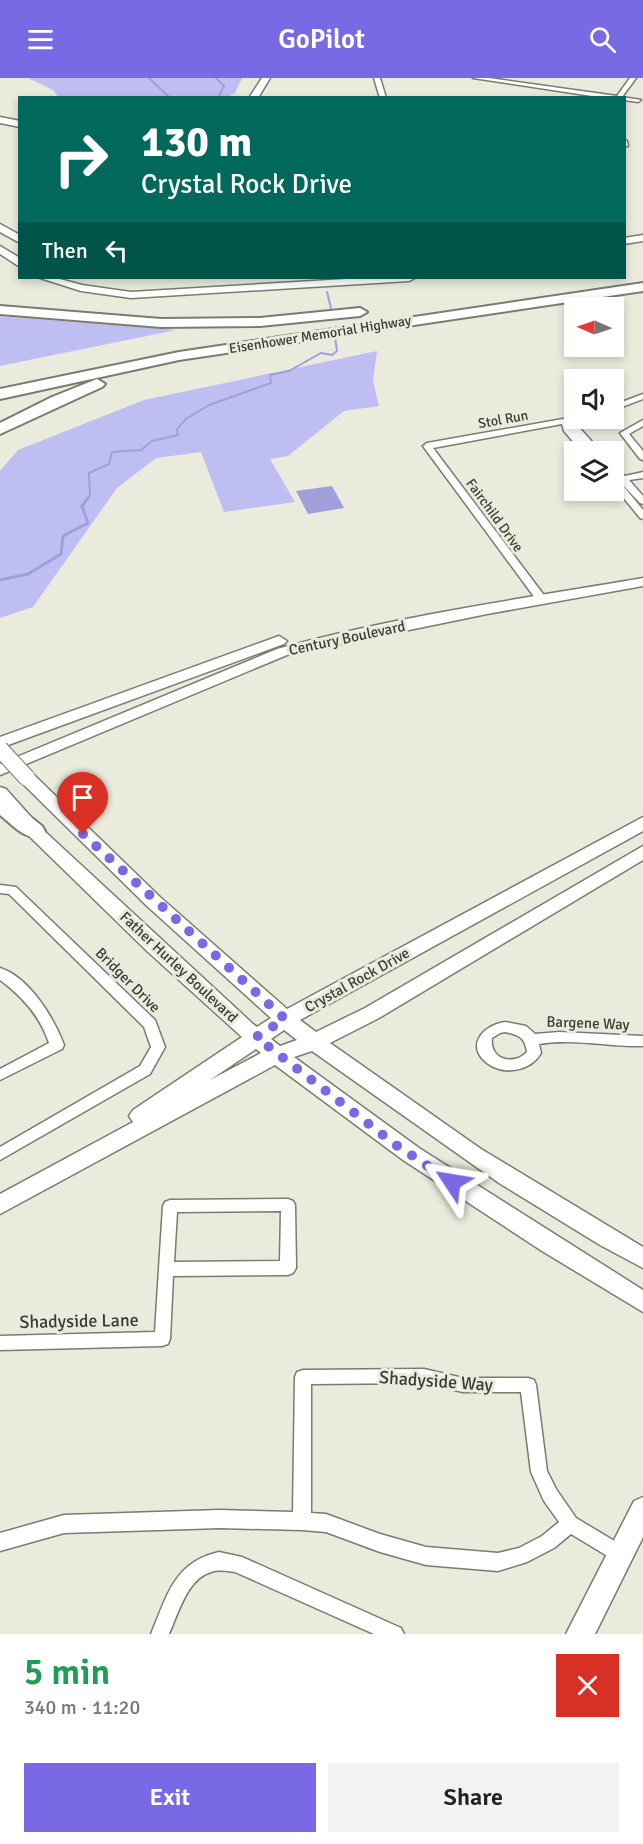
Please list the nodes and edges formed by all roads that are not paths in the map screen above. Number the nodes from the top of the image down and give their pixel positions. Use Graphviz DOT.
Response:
graph roads {
  1 [pos="266,78"];
  2 [pos="377,78"];
  3 [pos="476,78"];
  4 [pos="633,78"];
  5 [pos="254,96"];
  6 [pos="382,96"];
  7 [pos="612,96"];
  8 [pos="621,96"];
  9 [pos="626,98"];
  10 [pos="638,100"];
  11 [pos="0,120"];
  12 [pos="18,123"];
  13 [pos="0,126"];
  14 [pos="18,130"];
  15 [pos="0,227"];
  16 [pos="643,238"];
  17 [pos="18,239"];
  18 [pos="626,241"];
  19 [pos="0,249"];
  20 [pos="643,250"];
  21 [pos="626,253"];
  22 [pos="18,262"];
  23 [pos="643,273"];
  24 [pos="626,275"];
  25 [pos="50,279"];
  26 [pos="97,279"];
  27 [pos="361,279"];
  28 [pos="601,279"];
  29 [pos="564,284"];
  30 [pos="643,287"];
  31 [pos="231,288"];
  32 [pos="0,310"];
  33 [pos="301,336"];
  34 [pos="84,360"];
  35 [pos="0,394"];
  36 [pos="643,396"];
  37 [pos="624,404"];
  38 [pos="564,423"];
  39 [pos="643,423"];
  40 [pos="0,429"];
  41 [pos="567,429"];
  42 [pos="576,429"];
  43 [pos="577,441"];
  44 [pos="587,441"];
  45 [pos="427,446"];
  46 [pos="643,457"];
  47 [pos="643,474"];
  48 [pos="624,478"];
  49 [pos="624,486"];
  50 [pos="624,490"];
  51 [pos="643,501"];
  52 [pos="643,516"];
  53 [pos="643,570"];
  54 [pos="643,582"];
  55 [pos="538,595"];
  56 [pos="0,743"];
  57 [pos="0,749"];
  58 [pos="0,770"];
  59 [pos="0,793"];
  60 [pos="0,804"];
  61 [pos="643,823"];
  62 [pos="34,831"];
  63 [pos="643,852"];
  64 [pos="0,889"];
  65 [pos="0,973"];
  66 [pos="222,1008"];
  67 [pos="285,1019"];
  68 [pos="256,1037"];
  69 [pos="532,1040"];
  70 [pos="643,1041"];
  71 [pos="314,1042"];
  72 [pos="278,1056"];
  73 [pos="218,1063"];
  74 [pos="0,1075"];
  75 [pos="0,1154"];
  76 [pos="53,1176"];
  77 [pos="0,1205"];
  78 [pos="643,1258"];
  79 [pos="166,1269"];
  80 [pos="643,1302"];
  81 [pos="0,1343"];
  82 [pos="643,1510"];
  83 [pos="302,1521"];
  84 [pos="570,1524"];
  85 [pos="0,1542"];
  86 [pos="620,1554"];
  87 [pos="160,1634"];
  88 [pos="395,1634"];
  89 [pos="580,1634"];
  1 -- 5 [label="street"];
  2 -- 6 [label="street"];
  3 -- 7 [label="street"];
  4 -- 8 [label="street"];
  9 -- 10 [label="street"];
  11 -- 12 [label="street"];
  13 -- 14 [label="street"];
  15 -- 17 [label="street"];
  16 -- 18 [label="street"];
  19 -- 22 [label="street"];
  20 -- 21 [label="street"];
  23 -- 24 [label="highway"];
  25 -- 31 [label="street"];
  26 -- 31 [label="street"];
  27 -- 31 [label="street"];
  28 -- 29 [label="highway"];
  30 -- 33 [label="highway, Eisenhower Memorial Highway"];
  32 -- 34 [label="highway, Eisenhower Memorial Highway"];
  33 -- 35 [label="highway, Eisenhower Memorial Highway"];
  33 -- 40 [label="highway"];
  36 -- 37 [label="street"];
  38 -- 45 [label="street, Stol Run"];
  39 -- 46 [label="street"];
  41 -- 43 [label="street"];
  42 -- 44 [label="street"];
  45 -- 55 [label="street, Fairchild Drive"];
  47 -- 48 [label="street"];
  49 -- 51 [label="street"];
  50 -- 52 [label="street"];
  53 -- 55 [label="street, Century Boulevard"];
  54 -- 55 [label="street, Century Boulevard"];
  55 -- 56 [label="street, Century Boulevard"];
  55 -- 58 [label="street, Century Boulevard"];
  57 -- 67 [label="street, Father Hurley Boulevard, bridge"];
  59 -- 62 [label="street, Father Hurley Boulevard"];
  60 -- 62 [label="highway"];
  61 -- 67 [label="street, Crystal Rock Drive"];
  62 -- 66 [label="street, Father Hurley Boulevard"];
  63 -- 71 [label="street, Crystal Rock Drive"];
  64 -- 75 [label="street, Bridger Drive"];
  65 -- 74 [label="street"];
  66 -- 68 [label="street, Father Hurley Boulevard"];
  66 -- 73 [label="street"];
  67 -- 68 [label="street, Crystal Rock Drive"];
  67 -- 71 [label="street, Father Hurley Boulevard"];
  68 -- 72 [label="street, Father Hurley Boulevard"];
  68 -- 73 [label="street, Crystal Rock Drive"];
  69 -- 70 [label="street, Bargene Way"];
  71 -- 72 [label="street, Crystal Rock Drive"];
  71 -- 78 [label="street, Father Hurley Boulevard"];
  72 -- 76 [label="street, Crystal Rock Drive"];
  72 -- 80 [label="street, Father Hurley Boulevard"];
  73 -- 76 [label="street, Crystal Rock Drive"];
  76 -- 77 [label="street, Crystal Rock Drive"];
  79 -- 79 [label="street, Shadyside Lane"];
  79 -- 81 [label="street, Shadyside Lane"];
  82 -- 86 [label="street"];
  83 -- 84 [label="street"];
  83 -- 84 [label="street, Shadyside Way"];
  83 -- 85 [label="street"];
  84 -- 86 [label="street, Shadyside Way"];
  86 -- 89 [label="street"];
  87 -- 88 [label="street"];
}
